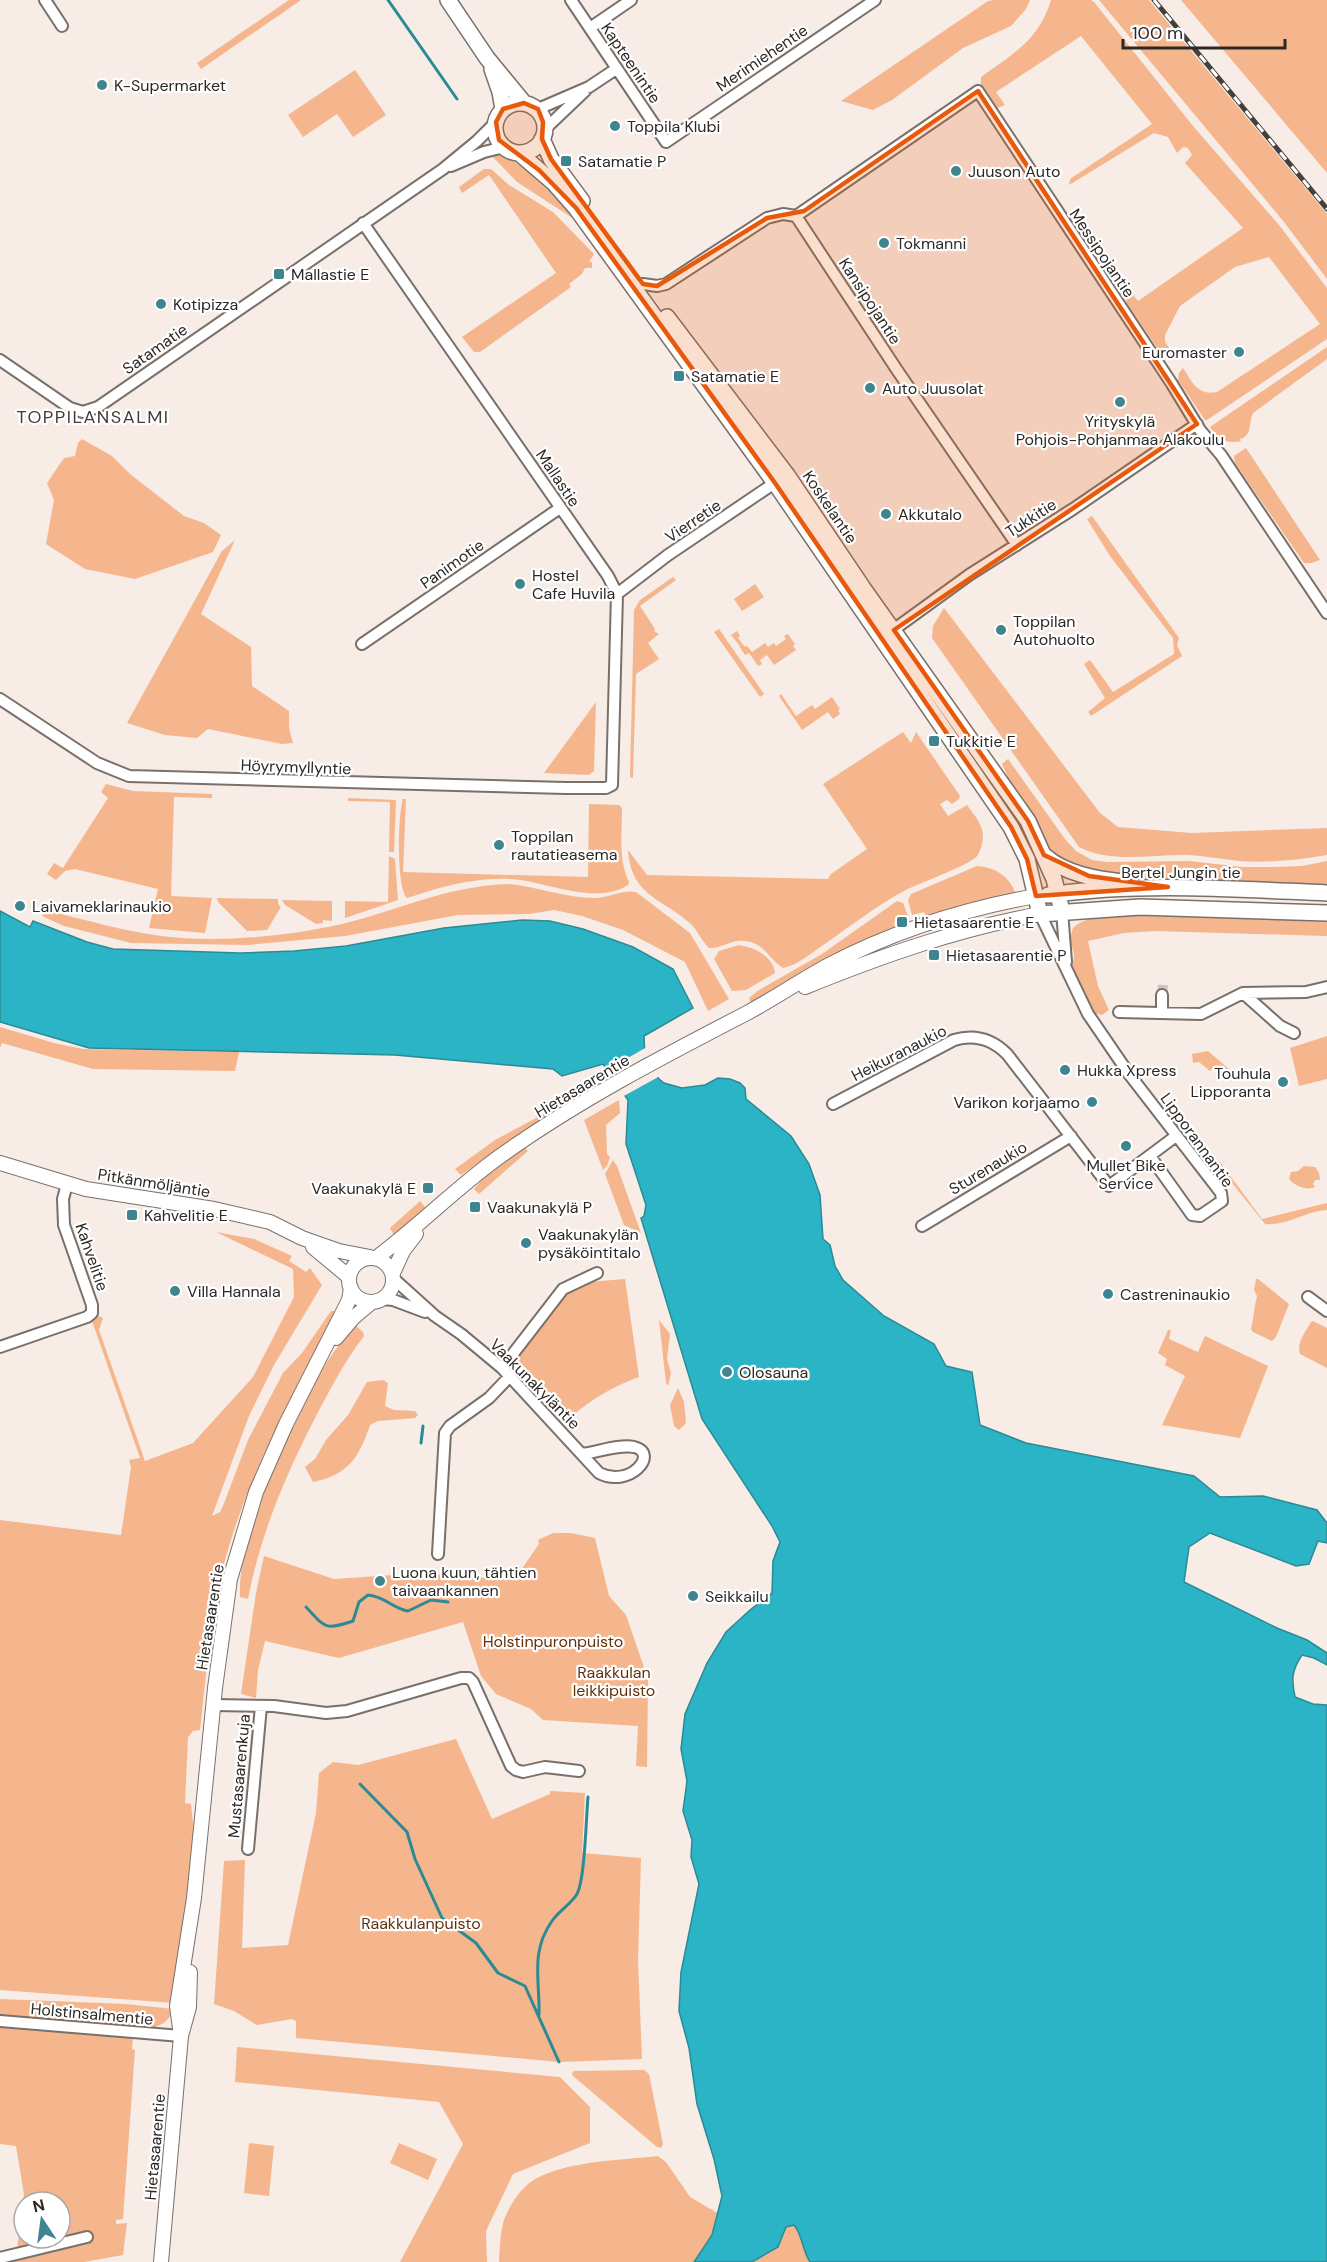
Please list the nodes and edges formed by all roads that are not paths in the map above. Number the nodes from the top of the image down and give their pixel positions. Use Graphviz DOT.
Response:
graph roads {
  1 [pos="45,0"];
  2 [pos="448,0"];
  3 [pos="571,0"];
  4 [pos="631,0"];
  5 [pos="875,0"];
  6 [pos="63,26"];
  7 [pos="590,28"];
  8 [pos="487,58"];
  9 [pos="616,69"];
  10 [pos="589,87"];
  11 [pos="531,106"];
  12 [pos="499,115"];
  13 [pos="543,135"];
  14 [pos="666,142"];
  15 [pos="504,147"];
  16 [pos="519,153"];
  17 [pos="443,169"];
  18 [pos="796,216"];
  19 [pos="363,223"];
  20 [pos="614,253"];
  21 [pos="628,272"];
  22 [pos="643,284"];
  23 [pos="0,360"];
  24 [pos="1197,424"];
  25 [pos="781,479"];
  26 [pos="560,508"];
  27 [pos="1017,545"];
  28 [pos="617,594"];
  29 [pos="1327,613"];
  30 [pos="888,634"];
  31 [pos="362,644"];
  32 [pos="0,699"];
  33 [pos="1044,855"];
  34 [pos="1168,887"];
  35 [pos="1058,893"];
  36 [pos="1327,893"];
  37 [pos="1036,896"];
  38 [pos="1062,912"];
  39 [pos="1327,913"];
  40 [pos="1040,914"];
  41 [pos="1069,977"];
  42 [pos="1327,987"];
  43 [pos="1243,993"];
  44 [pos="1162,995"];
  45 [pos="764,1004"];
  46 [pos="1119,1012"];
  47 [pos="1162,1013"];
  48 [pos="1294,1033"];
  49 [pos="833,1104"];
  50 [pos="1071,1136"];
  51 [pos="1176,1136"];
  52 [pos="1150,1156"];
  53 [pos="0,1163"];
  54 [pos="67,1184"];
  55 [pos="430,1216"];
  56 [pos="922,1226"];
  57 [pos="302,1238"];
  58 [pos="373,1258"];
  59 [pos="597,1273"];
  60 [pos="393,1276"];
  61 [pos="350,1282"];
  62 [pos="1308,1297"];
  63 [pos="377,1300"];
  64 [pos="1327,1311"];
  65 [pos="435,1316"];
  66 [pos="0,1347"];
  67 [pos="319,1358"];
  68 [pos="506,1372"];
  69 [pos="582,1454"];
  70 [pos="438,1554"];
  71 [pos="214,1705"];
  72 [pos="261,1706"];
  73 [pos="579,1771"];
  74 [pos="248,1849"];
  75 [pos="0,2021"];
  76 [pos="181,2036"];
  77 [pos="87,2237"];
  78 [pos="0,2258"];
  79 [pos="161,2260"];
  1 -- 6 [label="street"];
  2 -- 8 [label="main road"];
  3 -- 7 [label="street, Kapteenintie"];
  4 -- 7 [label="street"];
  5 -- 14 [label="street, Merimiehentie"];
  7 -- 9 [label="street, Kapteenintie"];
  8 -- 11 [label="main road"];
  8 -- 12 [label="main road"];
  9 -- 10 [label="street"];
  9 -- 14 [label="street, Kapteenintie"];
  10 -- 11 [label="street"];
  10 -- 13 [label="street"];
  11 -- 12 [label="main road"];
  11 -- 13 [label="main road"];
  12 -- 15 [label="main road"];
  12 -- 17 [label="street, Satamatie"];
  13 -- 16 [label="main road"];
  13 -- 20 [label="main road, Koskelantie"];
  15 -- 16 [label="main road"];
  15 -- 17 [label="street, Satamatie"];
  16 -- 20 [label="main road, Koskelantie"];
  17 -- 19 [label="street, Satamatie"];
  18 -- 22 [label="street"];
  18 -- 24 [label="street, Messipojantie"];
  18 -- 27 [label="street, Kansipojantie"];
  19 -- 23 [label="street, Satamatie"];
  19 -- 26 [label="street, Mallastie"];
  20 -- 21 [label="main road, Koskelantie"];
  21 -- 22 [label="main road, Koskelantie"];
  21 -- 25 [label="main road, Koskelantie"];
  22 -- 25 [label="main road, Koskelantie"];
  24 -- 27 [label="street, Tukkitie"];
  24 -- 29 [label="street, Messipojantie"];
  25 -- 28 [label="street, Vierretie"];
  25 -- 30 [label="main road, Koskelantie"];
  26 -- 28 [label="street, Mallastie"];
  26 -- 31 [label="street, Panimotie"];
  27 -- 30 [label="street, Tukkitie"];
  28 -- 32 [label="street, Höyrymyllyntie"];
  30 -- 33 [label="main road, Koskelantie"];
  30 -- 37 [label="main road, Koskelantie"];
  33 -- 34 [label="main road"];
  33 -- 35 [label="main road, Koskelantie"];
  34 -- 35 [label="main road, Bertel Jungin tie"];
  34 -- 36 [label="main road, Bertel Jungin tie"];
  35 -- 37 [label="main road, Bertel Jungin tie"];
  35 -- 38 [label="main road, Koskelantie"];
  37 -- 40 [label="main road, Koskelantie"];
  37 -- 45 [label="street, Hietasaarentie"];
  38 -- 39 [label="main road"];
  38 -- 40 [label="main road"];
  38 -- 41 [label="street, Lipporannantie"];
  40 -- 41 [label="street, Lipporannantie"];
  40 -- 45 [label="street, Hietasaarentie"];
  41 -- 51 [label="street, Lipporannantie"];
  42 -- 43 [label="street"];
  43 -- 47 [label="street"];
  43 -- 48 [label="street"];
  44 -- 47 [label="street"];
  45 -- 55 [label="street, Hietasaarentie"];
  46 -- 47 [label="street"];
  49 -- 50 [label="street, Heikuranaukio"];
  50 -- 52 [label="street"];
  50 -- 56 [label="street, Sturenaukio"];
  51 -- 52 [label="street"];
  51 -- 52 [label="street, Lipporannantie"];
  53 -- 54 [label="street, Pitkänmöljäntie"];
  54 -- 57 [label="street, Pitkänmöljäntie"];
  54 -- 66 [label="street, Kahvelitie"];
  55 -- 58 [label="street, Hietasaarentie"];
  55 -- 60 [label="street, Hietasaarentie"];
  57 -- 58 [label="street, Pitkänmöljäntie"];
  57 -- 61 [label="street, Pitkänmöljäntie"];
  58 -- 60 [label="street"];
  58 -- 61 [label="street"];
  59 -- 68 [label="street"];
  60 -- 63 [label="street"];
  60 -- 65 [label="street, Vaakunakyläntie"];
  61 -- 63 [label="street"];
  61 -- 67 [label="street, Hietasaarentie"];
  62 -- 64 [label="street"];
  63 -- 65 [label="street, Vaakunakyläntie"];
  63 -- 67 [label="street, Hietasaarentie"];
  65 -- 68 [label="street, Vaakunakyläntie"];
  67 -- 71 [label="street, Hietasaarentie"];
  68 -- 69 [label="street, Vaakunakyläntie"];
  68 -- 70 [label="street"];
  69 -- 69 [label="street, Vaakunakyläntie"];
  71 -- 72 [label="street"];
  71 -- 76 [label="street, Hietasaarentie"];
  72 -- 73 [label="street"];
  72 -- 74 [label="street, Mustasaarenkuja"];
  75 -- 76 [label="street, Holstinsalmentie"];
  76 -- 79 [label="street, Hietasaarentie"];
  77 -- 78 [label="street"];
}
